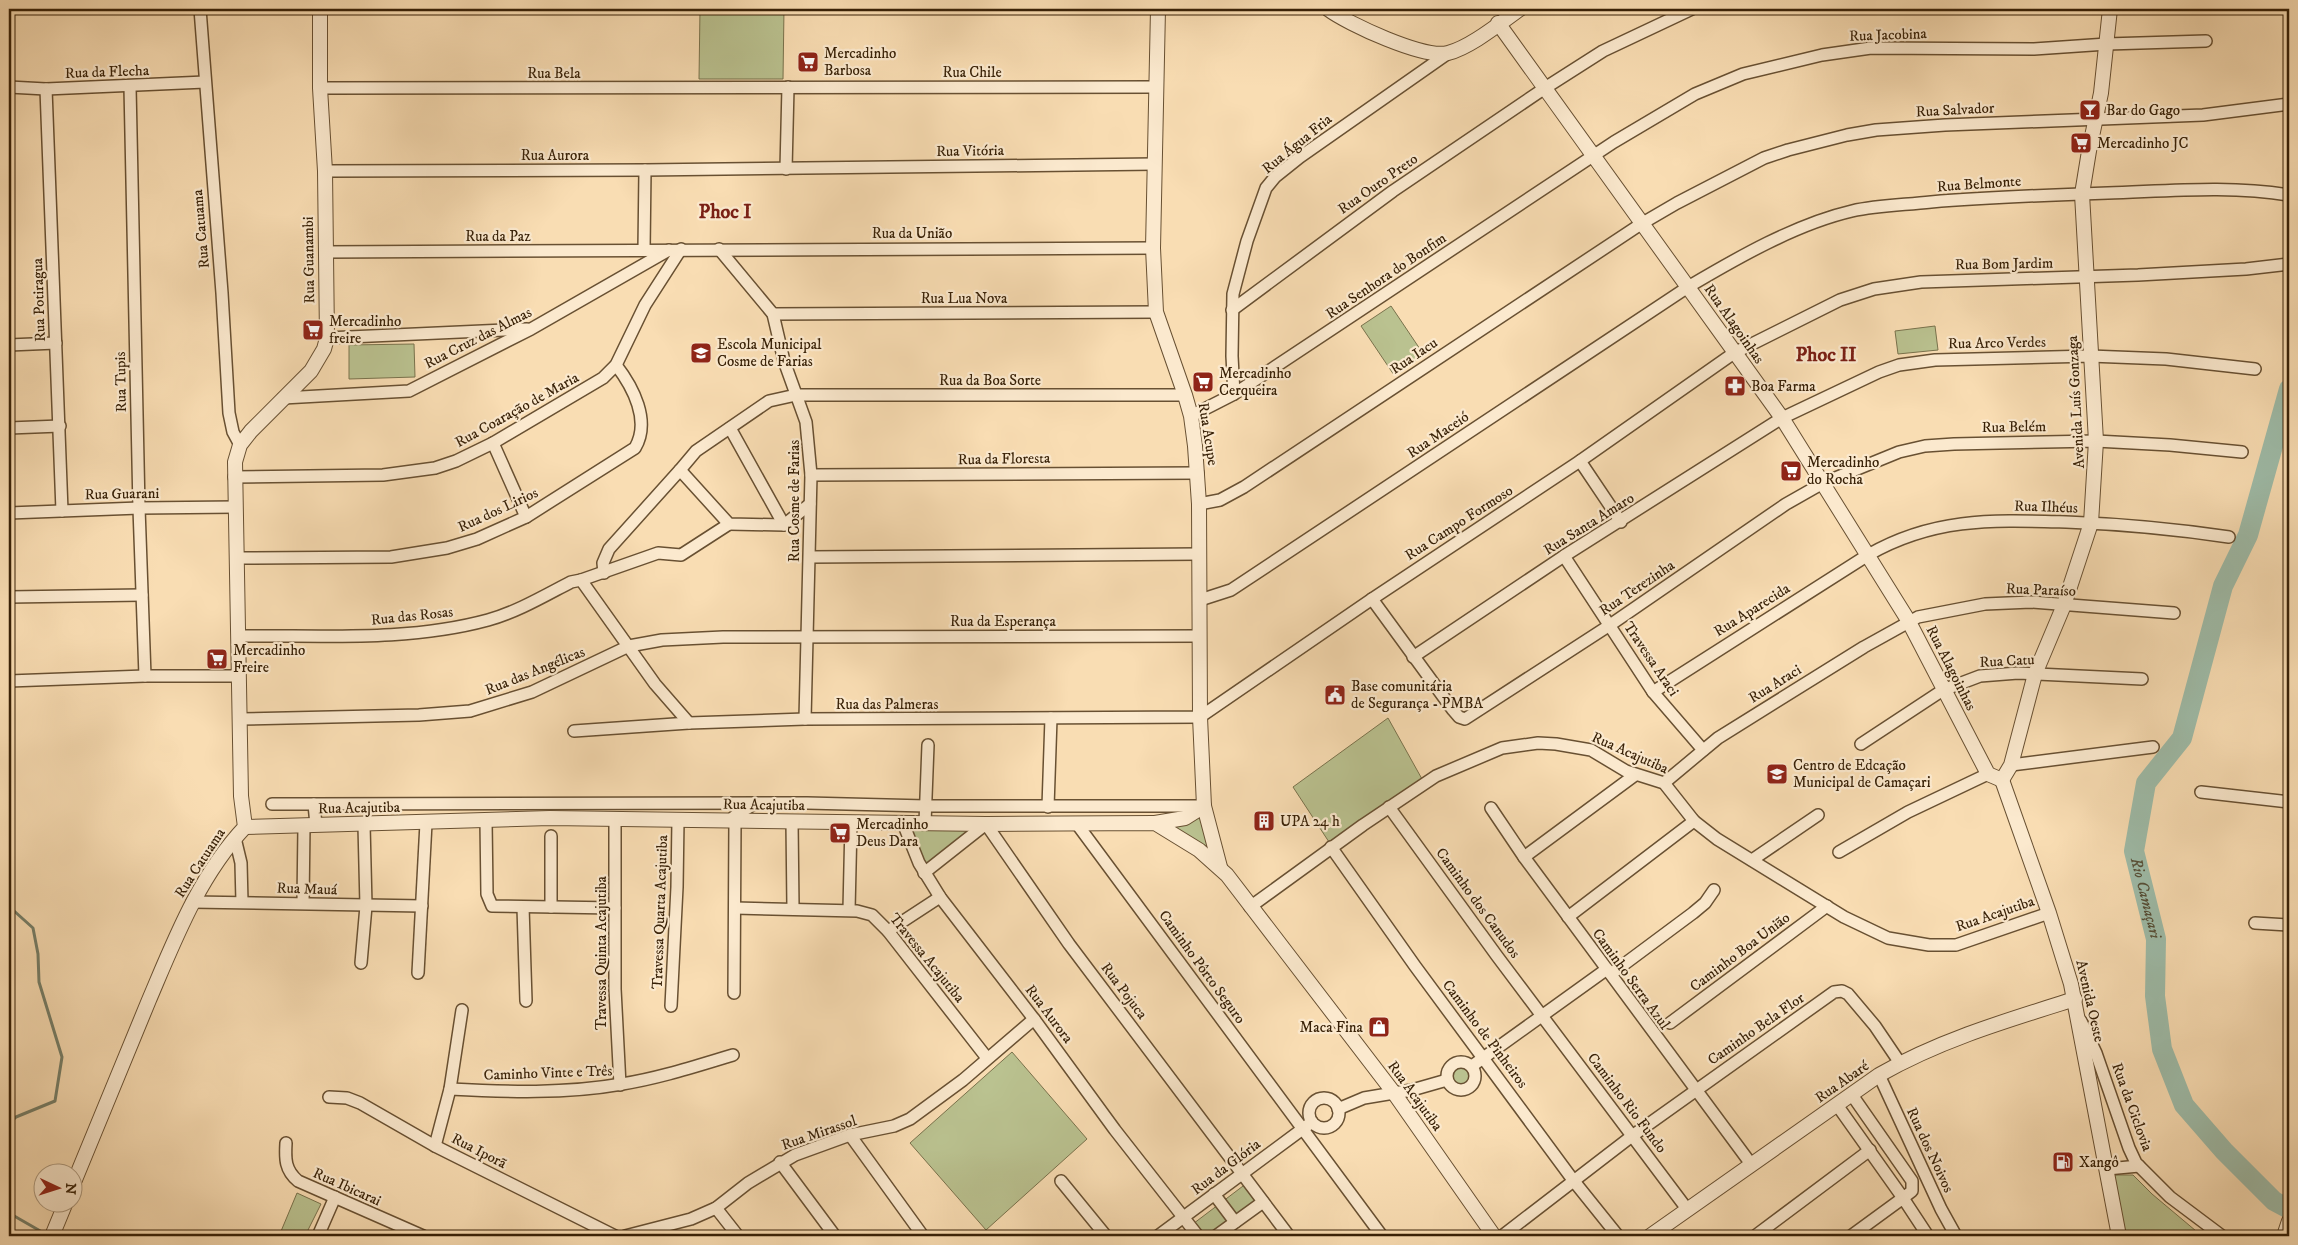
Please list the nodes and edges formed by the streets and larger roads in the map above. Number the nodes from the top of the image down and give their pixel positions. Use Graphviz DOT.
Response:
graph roads {
  1 [pos="200,9"];
  2 [pos="320,9"];
  3 [pos="1158,9"];
  4 [pos="1328,9"];
  5 [pos="1520,9"];
  6 [pos="1692,9"];
  7 [pos="2110,9"];
  8 [pos="1498,23"];
  9 [pos="2206,41"];
  10 [pos="2107,44"];
  11 [pos="1447,54"];
  12 [pos="205,82"];
  13 [pos="9,87"];
  14 [pos="130,87"];
  15 [pos="788,87"];
  16 [pos="1157,87"];
  17 [pos="320,88"];
  18 [pos="1545,88"];
  19 [pos="46,89"];
  20 [pos="2289,104"];
  21 [pos="2096,119"];
  22 [pos="1594,156"];
  23 [pos="1154,164"];
  24 [pos="786,169"];
  25 [pos="325,170"];
  26 [pos="645,170"];
  27 [pos="2082,194"];
  28 [pos="2289,195"];
  29 [pos="1642,224"];
  30 [pos="1153,248"];
  31 [pos="675,249"];
  32 [pos="719,249"];
  33 [pos="644,250"];
  34 [pos="325,252"];
  35 [pos="2289,264"];
  36 [pos="2086,278"];
  37 [pos="1688,287"];
  38 [pos="1232,310"];
  39 [pos="1156,312"];
  40 [pos="773,314"];
  41 [pos="531,329"];
  42 [pos="327,338"];
  43 [pos="56,343"];
  44 [pos="9,345"];
  45 [pos="1734,353"];
  46 [pos="2090,356"];
  47 [pos="616,365"];
  48 [pos="2255,369"];
  49 [pos="1234,394"];
  50 [pos="796,395"];
  51 [pos="1185,395"];
  52 [pos="283,398"];
  53 [pos="1191,416"];
  54 [pos="1782,418"];
  55 [pos="60,426"];
  56 [pos="9,428"];
  57 [pos="730,428"];
  58 [pos="2096,441"];
  59 [pos="493,443"];
  60 [pos="240,444"];
  61 [pos="2242,452"];
  62 [pos="1580,461"];
  63 [pos="680,470"];
  64 [pos="1198,472"];
  65 [pos="811,475"];
  66 [pos="234,477"];
  67 [pos="1823,483"];
  68 [pos="810,504"];
  69 [pos="1199,504"];
  70 [pos="236,507"];
  71 [pos="139,508"];
  72 [pos="62,511"];
  73 [pos="9,513"];
  74 [pos="526,517"];
  75 [pos="1621,522"];
  76 [pos="2091,523"];
  77 [pos="729,524"];
  78 [pos="784,525"];
  79 [pos="2229,537"];
  80 [pos="1199,554"];
  81 [pos="1868,555"];
  82 [pos="1564,556"];
  83 [pos="810,557"];
  84 [pos="238,558"];
  85 [pos="604,573"];
  86 [pos="580,580"];
  87 [pos="142,595"];
  88 [pos="9,597"];
  89 [pos="1372,599"];
  90 [pos="1200,600"];
  91 [pos="2064,605"];
  92 [pos="2174,613"];
  93 [pos="1908,620"];
  94 [pos="1610,625"];
  95 [pos="238,636"];
  96 [pos="1200,636"];
  97 [pos="807,637"];
  98 [pos="629,646"];
  99 [pos="1413,657"];
  100 [pos="2036,674"];
  101 [pos="145,676"];
  102 [pos="238,676"];
  103 [pos="2142,679"];
  104 [pos="9,681"];
  105 [pos="1944,690"];
  106 [pos="1653,692"];
  107 [pos="1200,717"];
  108 [pos="1051,718"];
  109 [pos="240,719"];
  110 [pos="805,719"];
  111 [pos="689,723"];
  112 [pos="574,731"];
  113 [pos="1861,744"];
  114 [pos="928,745"];
  115 [pos="2153,747"];
  116 [pos="1703,750"];
  117 [pos="2012,765"];
  118 [pos="1988,774"];
  119 [pos="1635,775"];
  120 [pos="2002,780"];
  121 [pos="1664,783"];
  122 [pos="2200,792"];
  123 [pos="2289,802"];
  124 [pos="508,803"];
  125 [pos="542,803"];
  126 [pos="755,803"];
  127 [pos="272,804"];
  128 [pos="314,804"];
  129 [pos="926,806"];
  130 [pos="1048,806"];
  131 [pos="1204,806"];
  132 [pos="1389,807"];
  133 [pos="1491,808"];
  134 [pos="1818,815"];
  135 [pos="509,819"];
  136 [pos="543,819"];
  137 [pos="486,820"];
  138 [pos="615,820"];
  139 [pos="678,820"];
  140 [pos="733,821"];
  141 [pos="1694,821"];
  142 [pos="426,822"];
  143 [pos="792,822"];
  144 [pos="851,823"];
  145 [pos="903,823"];
  146 [pos="925,823"];
  147 [pos="1155,823"];
  148 [pos="986,824"];
  149 [pos="1077,824"];
  150 [pos="364,825"];
  151 [pos="310,826"];
  152 [pos="245,827"];
  153 [pos="551,836"];
  154 [pos="235,838"];
  155 [pos="1331,847"];
  156 [pos="1839,852"];
  157 [pos="1524,857"];
  158 [pos="1752,860"];
  159 [pos="1221,868"];
  160 [pos="924,873"];
  161 [pos="1714,890"];
  162 [pos="940,897"];
  163 [pos="192,902"];
  164 [pos="242,902"];
  165 [pos="303,904"];
  166 [pos="366,906"];
  167 [pos="422,906"];
  168 [pos="1828,906"];
  169 [pos="523,907"];
  170 [pos="551,907"];
  171 [pos="1250,907"];
  172 [pos="615,908"];
  173 [pos="735,908"];
  174 [pos="793,908"];
  175 [pos="850,910"];
  176 [pos="2050,913"];
  177 [pos="1568,917"];
  178 [pos="2255,923"];
  179 [pos="2289,925"];
  180 [pos="888,931"];
  181 [pos="361,963"];
  182 [pos="1609,972"];
  183 [pos="418,973"];
  184 [pos="734,993"];
  185 [pos="526,1001"];
  186 [pos="671,1006"];
  187 [pos="2076,1006"];
  188 [pos="462,1010"];
  189 [pos="1543,1015"];
  190 [pos="1034,1019"];
  191 [pos="1670,1023"];
  192 [pos="733,1055"];
  193 [pos="1483,1057"];
  194 [pos="987,1058"];
  195 [pos="1900,1063"];
  196 [pos="1472,1066"];
  197 [pos="1879,1075"];
  198 [pos="1447,1080"];
  199 [pos="620,1084"];
  200 [pos="450,1089"];
  201 [pos="1695,1091"];
  202 [pos="1394,1094"];
  203 [pos="1852,1095"];
  204 [pos="329,1097"];
  205 [pos="1837,1105"];
  206 [pos="1338,1109"];
  207 [pos="1307,1126"];
  208 [pos="850,1135"];
  209 [pos="1632,1136"];
  210 [pos="286,1143"];
  211 [pos="435,1146"];
  212 [pos="1870,1150"];
  213 [pos="780,1162"];
  214 [pos="82,1163"];
  215 [pos="1751,1164"];
  216 [pos="2139,1166"];
  217 [pos="2107,1169"];
  218 [pos="1242,1174"];
  219 [pos="1574,1180"];
  220 [pos="1061,1181"];
  221 [pos="1214,1194"];
  222 [pos="335,1198"];
  223 [pos="1903,1198"];
  224 [pos="1263,1202"];
  225 [pos="716,1208"];
  226 [pos="1687,1209"];
  227 [pos="62,1212"];
  228 [pos="1182,1218"];
  229 [pos="2289,1221"];
  230 [pos="1235,1222"];
  231 [pos="52,1236"];
  232 [pos="318,1236"];
  233 [pos="423,1236"];
  234 [pos="615,1236"];
  235 [pos="625,1236"];
  236 [pos="738,1236"];
  237 [pos="835,1236"];
  238 [pos="923,1236"];
  239 [pos="1106,1236"];
  240 [pos="1158,1236"];
  241 [pos="1198,1236"];
  242 [pos="1216,1236"];
  243 [pos="1289,1236"];
  244 [pos="1382,1236"];
  245 [pos="1494,1236"];
  246 [pos="1502,1236"];
  247 [pos="1618,1236"];
  248 [pos="1650,1236"];
  249 [pos="1755,1236"];
  250 [pos="1851,1236"];
  251 [pos="1928,1236"];
  252 [pos="1956,1236"];
  253 [pos="2119,1236"];
  254 [pos="2222,1236"];
  255 [pos="2284,1236"];
  1 -- 12 [label="street, Rua Catuama"];
  2 -- 17 [label="street, Rua Guanambi"];
  3 -- 16 [label="street, Rua Acupe"];
  4 -- 11 [label="street"];
  5 -- 8 [label="street"];
  6 -- 18 [label="street, Rua Ouro Preto"];
  7 -- 10 [label="street, Avenida Luís Gonzaga"];
  8 -- 11 [label="street"];
  8 -- 18 [label="street, Rua Alagoinhas"];
  9 -- 10 [label="street, Rua Jacobina"];
  10 -- 21 [label="street, Avenida Luís Gonzaga"];
  10 -- 22 [label="street, Rua Jacobina"];
  11 -- 38 [label="street, Rua Água Fria"];
  12 -- 14 [label="street, Rua da Flecha"];
  12 -- 60 [label="street, Rua Catuama"];
  13 -- 19 [label="street, Rua da Flecha"];
  14 -- 19 [label="street, Rua da Flecha"];
  14 -- 71 [label="street, Rua Tupis"];
  15 -- 16 [label="street, Rua Chile"];
  15 -- 17 [label="street, Rua Bela"];
  15 -- 24 [label="street"];
  16 -- 23 [label="street, Rua Acupe"];
  17 -- 25 [label="street, Rua Guanambi"];
  18 -- 22 [label="street, Rua Alagoinhas"];
  18 -- 38 [label="street, Rua Ouro Preto"];
  19 -- 43 [label="street, Rua Potiragua"];
  20 -- 21 [label="street, Rua Salvador"];
  21 -- 27 [label="street, Avenida Luís Gonzaga"];
  21 -- 29 [label="street, Rua Salvador"];
  22 -- 29 [label="street, Rua Alagoinhas"];
  22 -- 49 [label="street, Rua Senhora do Bonfim"];
  23 -- 24 [label="street, Rua Vitória"];
  23 -- 30 [label="street, Rua Acupe"];
  24 -- 26 [label="street, Rua Aurora"];
  25 -- 26 [label="street, Rua Aurora"];
  25 -- 34 [label="street, Rua Guanambi"];
  26 -- 33 [label="street"];
  27 -- 28 [label="street, Rua Belmonte"];
  27 -- 36 [label="street, Avenida Luís Gonzaga"];
  27 -- 37 [label="street, Rua Belmonte"];
  29 -- 37 [label="street, Rua Alagoinhas"];
  29 -- 69 [label="street, Rua Iacu"];
  30 -- 32 [label="street, Rua da União"];
  30 -- 39 [label="street, Rua Acupe"];
  31 -- 32 [label="street, Rua da União"];
  31 -- 33 [label="street, Rua da Paz"];
  31 -- 41 [label="street, Rua Cruz das Almas"];
  31 -- 47 [label="street, Rua Coaração de Maria"];
  32 -- 40 [label="street, Rua Cosme de Farias"];
  33 -- 34 [label="street, Rua da Paz"];
  34 -- 42 [label="street, Rua Guanambi"];
  35 -- 36 [label="street, Rua Bom Jardim"];
  36 -- 45 [label="street, Rua Bom Jardim"];
  36 -- 46 [label="street, Avenida Luís Gonzaga"];
  37 -- 45 [label="street, Rua Alagoinhas"];
  37 -- 90 [label="street, Rua Maceió"];
  38 -- 49 [label="street, Rua Água Fria"];
  39 -- 40 [label="street, Rua Lua Nova"];
  39 -- 51 [label="street, Rua Acupe"];
  40 -- 50 [label="street, Rua Cosme de Farias"];
  41 -- 42 [label="street"];
  41 -- 52 [label="street, Rua Cruz das Almas"];
  42 -- 52 [label="street, Rua Guanambi"];
  43 -- 44 [label="street"];
  43 -- 55 [label="street, Rua Potiragua"];
  45 -- 54 [label="street, Rua Alagoinhas"];
  45 -- 62 [label="street, Rua Campo Formoso"];
  46 -- 48 [label="street, Rua Arco Verdes"];
  46 -- 54 [label="street, Rua Arco Verdes"];
  46 -- 58 [label="street, Avenida Luís Gonzaga"];
  47 -- 59 [label="street, Rua Coaração de Maria"];
  47 -- 74 [label="street, Rua dos Lirios"];
  49 -- 53 [label="street, Rua Senhora do Bonfim"];
  50 -- 51 [label="street, Rua da Boa Sorte"];
  50 -- 57 [label="street, Rua da Boa Sorte"];
  50 -- 65 [label="street, Rua Cosme de Farias"];
  51 -- 53 [label="street, Rua Acupe"];
  52 -- 60 [label="street, Rua Guanambi"];
  53 -- 64 [label="street, Rua Acupe"];
  54 -- 67 [label="street, Rua Alagoinhas"];
  54 -- 75 [label="street, Rua Santa Amaro"];
  55 -- 56 [label="street"];
  55 -- 72 [label="street, Rua Potiragua"];
  57 -- 63 [label="street, Rua da Boa Sorte"];
  57 -- 78 [label="street"];
  58 -- 61 [label="street, Rua Belém"];
  58 -- 67 [label="street, Rua Belém"];
  58 -- 76 [label="street, Avenida Luís Gonzaga"];
  59 -- 66 [label="street, Rua Coaração de Maria"];
  59 -- 74 [label="street"];
  60 -- 66 [label="street"];
  62 -- 75 [label="street"];
  62 -- 89 [label="street, Rua Campo Formoso"];
  63 -- 77 [label="street"];
  63 -- 85 [label="street, Rua da Boa Sorte"];
  64 -- 65 [label="street, Rua da Floresta"];
  64 -- 69 [label="street, Rua Acupe"];
  65 -- 68 [label="street, Rua Cosme de Farias"];
  66 -- 70 [label="street, Rua Catuama"];
  67 -- 81 [label="street, Rua Alagoinhas"];
  67 -- 94 [label="street, Rua Terezinha"];
  68 -- 78 [label="street"];
  68 -- 83 [label="street, Rua Cosme de Farias"];
  69 -- 80 [label="street, Rua Acupe"];
  70 -- 71 [label="street, Rua Guarani"];
  70 -- 84 [label="street, Rua Catuama"];
  71 -- 72 [label="street, Rua Guarani"];
  71 -- 87 [label="street, Rua Tupis"];
  72 -- 73 [label="street, Rua Guarani"];
  74 -- 84 [label="street, Rua dos Lirios"];
  75 -- 82 [label="street, Rua Santa Amaro"];
  76 -- 79 [label="street, Rua Ilhéus"];
  76 -- 81 [label="street, Rua Ilhéus"];
  76 -- 91 [label="street, Avenida Luís Gonzaga"];
  77 -- 78 [label="street"];
  77 -- 85 [label="street, Rua das Rosas"];
  80 -- 83 [label="street"];
  80 -- 90 [label="street, Rua Acupe"];
  81 -- 93 [label="street, Rua Alagoinhas"];
  81 -- 106 [label="street, Rua Aparecida"];
  82 -- 94 [label="street, Travessa Araci"];
  82 -- 99 [label="street, Rua Santa Amaro"];
  83 -- 97 [label="street, Rua Cosme de Farias"];
  84 -- 95 [label="street, Rua Catuama"];
  85 -- 86 [label="street, Rua das Rosas"];
  86 -- 95 [label="street, Rua das Rosas"];
  86 -- 98 [label="street"];
  87 -- 88 [label="street"];
  87 -- 101 [label="street, Rua Tupis"];
  89 -- 99 [label="street"];
  89 -- 107 [label="street, Rua Campo Formoso"];
  90 -- 96 [label="street, Rua Acupe"];
  91 -- 92 [label="street, Rua Paraíso"];
  91 -- 93 [label="street, Rua Paraíso"];
  91 -- 100 [label="street, Avenida Luís Gonzaga"];
  93 -- 105 [label="street, Rua Alagoinhas"];
  93 -- 116 [label="street, Rua Araci"];
  94 -- 99 [label="street, Rua Terezinha"];
  94 -- 106 [label="street, Travessa Araci"];
  95 -- 102 [label="street, Rua Catuama"];
  96 -- 97 [label="street, Rua da Esperança"];
  96 -- 107 [label="street, Rua Acupe"];
  97 -- 98 [label="street, Rua das Angélicas"];
  97 -- 110 [label="street, Rua Cosme de Farias"];
  98 -- 109 [label="street, Rua das Angélicas"];
  98 -- 111 [label="street"];
  100 -- 103 [label="street, Rua Catu"];
  100 -- 105 [label="street, Rua Catu"];
  100 -- 117 [label="street, Avenida Luís Gonzaga"];
  101 -- 102 [label="street"];
  101 -- 104 [label="street"];
  102 -- 109 [label="street, Rua Catuama"];
  105 -- 113 [label="street, Rua Catu"];
  105 -- 118 [label="street, Rua Alagoinhas"];
  106 -- 116 [label="street, Travessa Araci"];
  107 -- 108 [label="street, Rua das Palmeras"];
  107 -- 131 [label="street, Rua Acupe"];
  108 -- 110 [label="street, Rua das Palmeras"];
  108 -- 130 [label="street"];
  109 -- 152 [label="street, Rua Catuama"];
  110 -- 111 [label="street, Rua das Palmeras"];
  111 -- 112 [label="street, Rua das Palmeras"];
  114 -- 129 [label="street"];
  115 -- 117 [label="street"];
  116 -- 121 [label="street, Rua Araci"];
  117 -- 120 [label="street, Avenida Luís Gonzaga"];
  118 -- 120 [label="street"];
  118 -- 156 [label="street"];
  119 -- 121 [label="street, Rua Acajutiba"];
  119 -- 132 [label="street, Rua Acajutiba"];
  119 -- 157 [label="street"];
  120 -- 176 [label="street, Avenida Oeste"];
  121 -- 141 [label="street, Rua Acajutiba"];
  122 -- 123 [label="street"];
  124 -- 125 [label="street"];
  124 -- 128 [label="street"];
  124 -- 135 [label="street"];
  125 -- 126 [label="street"];
  125 -- 136 [label="street"];
  126 -- 129 [label="street"];
  126 -- 140 [label="street"];
  127 -- 128 [label="street"];
  128 -- 151 [label="street"];
  129 -- 130 [label="street"];
  129 -- 146 [label="street"];
  130 -- 131 [label="street"];
  131 -- 147 [label="street"];
  131 -- 159 [label="street, Rua Acupe"];
  132 -- 155 [label="street, Rua Acajutiba"];
  132 -- 189 [label="street, Caminho dos Canudos"];
  133 -- 157 [label="street, Caminho Serra Azul"];
  134 -- 158 [label="street"];
  135 -- 136 [label="street, Rua Acajutiba"];
  135 -- 137 [label="street, Rua Acajutiba"];
  136 -- 138 [label="street, Rua Acajutiba"];
  137 -- 142 [label="street, Rua Acajutiba"];
  137 -- 169 [label="street"];
  138 -- 139 [label="street, Rua Acajutiba"];
  138 -- 172 [label="street, Travessa Quinta Acajutiba"];
  139 -- 140 [label="street, Rua Acajutiba"];
  139 -- 186 [label="street, Travessa Quarta Acajutiba"];
  140 -- 143 [label="street, Rua Acajutiba"];
  140 -- 173 [label="street"];
  141 -- 158 [label="street, Rua Acajutiba"];
  141 -- 177 [label="street"];
  142 -- 150 [label="street, Rua Acajutiba"];
  142 -- 167 [label="street"];
  143 -- 144 [label="street, Rua Acajutiba"];
  143 -- 174 [label="street"];
  144 -- 145 [label="street, Rua Acajutiba"];
  144 -- 175 [label="street"];
  145 -- 146 [label="street, Rua Acajutiba"];
  145 -- 160 [label="street, Rua Aurora"];
  146 -- 148 [label="street, Rua Acajutiba"];
  147 -- 149 [label="street, Rua Acajutiba"];
  147 -- 159 [label="street, Rua Acajutiba"];
  148 -- 149 [label="street, Rua Acajutiba"];
  148 -- 160 [label="street"];
  148 -- 218 [label="street, Rua Pojuca"];
  149 -- 207 [label="street, Caminho Pôrto Seguro"];
  150 -- 151 [label="street, Rua Acajutiba"];
  150 -- 166 [label="street"];
  151 -- 152 [label="street, Rua Acajutiba"];
  151 -- 165 [label="street"];
  152 -- 154 [label="street, Rua Catuama"];
  153 -- 170 [label="street"];
  154 -- 163 [label="street, Rua Catuama"];
  154 -- 164 [label="street"];
  155 -- 171 [label="street, Rua Acajutiba"];
  155 -- 193 [label="street, Caminho de Pinheiros"];
  157 -- 177 [label="street, Caminho Serra Azul"];
  158 -- 168 [label="street, Rua Acajutiba"];
  159 -- 171 [label="street, Rua Acajutiba"];
  160 -- 162 [label="street, Rua Aurora"];
  161 -- 182 [label="street"];
  162 -- 180 [label="street"];
  162 -- 190 [label="street, Rua Aurora"];
  163 -- 164 [label="street, Rua Mauá"];
  163 -- 214 [label="street, Rua Catuama"];
  164 -- 165 [label="street, Rua Mauá"];
  165 -- 166 [label="street, Rua Mauá"];
  166 -- 167 [label="street, Rua Mauá"];
  166 -- 181 [label="street"];
  167 -- 183 [label="street"];
  168 -- 176 [label="street, Rua Acajutiba"];
  168 -- 191 [label="street, Caminho Boa União"];
  169 -- 170 [label="street"];
  169 -- 185 [label="street"];
  170 -- 172 [label="street"];
  171 -- 202 [label="street, Rua Acajutiba"];
  172 -- 199 [label="street, Travessa Quinta Acajutiba"];
  173 -- 174 [label="street, Travessa Acajutiba"];
  173 -- 184 [label="street"];
  174 -- 175 [label="street, Travessa Acajutiba"];
  175 -- 180 [label="street, Travessa Acajutiba"];
  176 -- 187 [label="street, Avenida Oeste"];
  177 -- 182 [label="street, Caminho Serra Azul"];
  178 -- 179 [label="street"];
  180 -- 194 [label="street, Travessa Acajutiba"];
  182 -- 189 [label="street"];
  182 -- 201 [label="street, Caminho Serra Azul"];
  187 -- 195 [label="street, Rua Abaré"];
  187 -- 216 [label="street, Rua da Ciclovia"];
  187 -- 217 [label="street, Avenida Oeste"];
  188 -- 200 [label="street"];
  189 -- 193 [label="street"];
  189 -- 209 [label="street, Caminho Rio Fundo"];
  190 -- 194 [label="street, Rua Mirassol"];
  190 -- 228 [label="street, Rua Aurora"];
  192 -- 199 [label="street, Caminho Vinte e Três"];
  193 -- 196 [label="street"];
  193 -- 219 [label="street, Caminho de Pinheiros"];
  194 -- 208 [label="street, Rua Mirassol"];
  195 -- 197 [label="street, Rua Abaré"];
  195 -- 201 [label="street, Caminho Bela Flor"];
  196 -- 198 [label="street"];
  196 -- 198 [label="street"];
  197 -- 203 [label="street, Rua Abaré"];
  197 -- 252 [label="street, Rua dos Noivos"];
  198 -- 202 [label="street"];
  199 -- 200 [label="street, Caminho Vinte e Três"];
  200 -- 211 [label="street"];
  201 -- 209 [label="street, Caminho Bela Flor"];
  201 -- 215 [label="street, Caminho Serra Azul"];
  202 -- 206 [label="street"];
  202 -- 245 [label="street, Rua Acajutiba"];
  203 -- 205 [label="street, Rua Abaré"];
  203 -- 223 [label="street"];
  204 -- 211 [label="street, Rua Iporã"];
  205 -- 212 [label="street"];
  205 -- 215 [label="street, Rua Abaré"];
  206 -- 207 [label="street"];
  206 -- 207 [label="street"];
  207 -- 218 [label="street, Rua da Glória"];
  207 -- 244 [label="street, Caminho Pôrto Seguro"];
  208 -- 213 [label="street, Rua Mirassol"];
  208 -- 238 [label="street"];
  209 -- 219 [label="street, Caminho Bela Flor"];
  209 -- 226 [label="street, Caminho Rio Fundo"];
  210 -- 222 [label="street, Rua Ibicarai"];
  211 -- 234 [label="street, Rua Iporã"];
  212 -- 223 [label="street"];
  212 -- 249 [label="street"];
  213 -- 225 [label="street, Rua Mirassol"];
  213 -- 237 [label="street"];
  215 -- 226 [label="street, Rua Abaré"];
  216 -- 217 [label="street"];
  216 -- 254 [label="street, Rua da Ciclovia"];
  217 -- 253 [label="street, Avenida Oeste"];
  218 -- 221 [label="street, Rua da Glória"];
  218 -- 224 [label="street, Rua Pojuca"];
  219 -- 246 [label="street, Caminho Bela Flor"];
  219 -- 247 [label="street, Caminho de Pinheiros"];
  220 -- 239 [label="street"];
  221 -- 228 [label="street, Rua da Glória"];
  221 -- 230 [label="street"];
  222 -- 232 [label="street"];
  222 -- 233 [label="street, Rua Ibicarai"];
  223 -- 250 [label="street"];
  223 -- 251 [label="street"];
  224 -- 230 [label="street"];
  224 -- 243 [label="street, Rua Pojuca"];
  225 -- 235 [label="street, Rua Mirassol"];
  225 -- 236 [label="street"];
  226 -- 248 [label="street, Rua Abaré"];
  227 -- 231 [label="street"];
  228 -- 240 [label="street, Rua da Glória"];
  228 -- 241 [label="street, Rua Aurora"];
  229 -- 255 [label="street"];
  230 -- 242 [label="street"];
}
